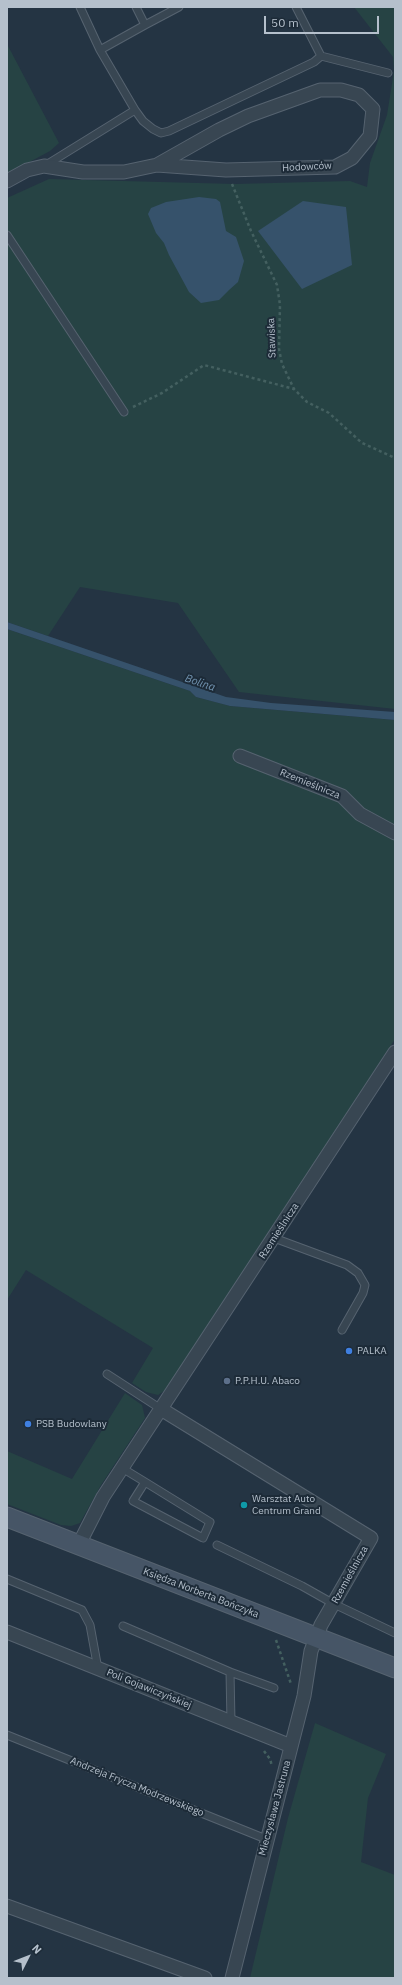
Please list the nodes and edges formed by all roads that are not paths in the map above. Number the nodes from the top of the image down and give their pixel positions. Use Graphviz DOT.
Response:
graph roads {
  1 [pos="80,7"];
  2 [pos="136,7"];
  3 [pos="179,7"];
  4 [pos="296,7"];
  5 [pos="145,24"];
  6 [pos="100,50"];
  7 [pos="321,56"];
  8 [pos="388,73"];
  9 [pos="135,110"];
  10 [pos="157,165"];
  11 [pos="44,166"];
  12 [pos="7,181"];
  13 [pos="7,235"];
  14 [pos="124,412"];
  15 [pos="240,756"];
  16 [pos="395,833"];
  17 [pos="395,1052"];
  18 [pos="274,1238"];
  19 [pos="342,1330"];
  20 [pos="107,1374"];
  21 [pos="161,1409"];
  22 [pos="122,1468"];
  23 [pos="145,1482"];
  24 [pos="7,1517"];
  25 [pos="217,1545"];
  26 [pos="78,1546"];
  27 [pos="7,1579"];
  28 [pos="334,1604"];
  29 [pos="123,1626"];
  30 [pos="7,1632"];
  31 [pos="395,1633"];
  32 [pos="316,1638"];
  33 [pos="395,1668"];
  34 [pos="98,1669"];
  35 [pos="230,1672"];
  36 [pos="274,1688"];
  37 [pos="231,1722"];
  38 [pos="7,1735"];
  39 [pos="291,1746"];
  40 [pos="266,1839"];
  41 [pos="7,1906"];
  42 [pos="205,1978"];
  43 [pos="232,1978"];
  1 -- 6 [label="lane"];
  2 -- 5 [label="lane"];
  3 -- 5 [label="lane"];
  4 -- 7 [label="lane"];
  5 -- 6 [label="lane"];
  6 -- 9 [label="lane"];
  7 -- 8 [label="lane"];
  7 -- 9 [label="lane"];
  9 -- 11 [label="lane"];
  10 -- 10 [label="street, Hodowców"];
  10 -- 11 [label="street, Hodowców"];
  11 -- 12 [label="street, Hodowców"];
  13 -- 14 [label="lane"];
  15 -- 16 [label="street, Rzemieślnicza"];
  17 -- 18 [label="street, Rzemieślnicza"];
  18 -- 19 [label="lane"];
  18 -- 21 [label="street, Rzemieślnicza"];
  20 -- 21 [label="lane"];
  21 -- 22 [label="street, Rzemieślnicza"];
  21 -- 28 [label="street, Rzemieślnicza"];
  22 -- 23 [label="lane"];
  22 -- 26 [label="street, Rzemieślnicza"];
  23 -- 23 [label="lane"];
  24 -- 26 [label="street, Księdza Norberta Bończyka"];
  25 -- 28 [label="lane"];
  26 -- 32 [label="street, Księdza Norberta Bończyka"];
  27 -- 34 [label="lane"];
  28 -- 31 [label="lane"];
  28 -- 32 [label="street, Rzemieślnicza"];
  29 -- 35 [label="lane"];
  30 -- 34 [label="street, Poli Gojawiczyńskiej"];
  32 -- 33 [label="street, Księdza Norberta Bończyka"];
  32 -- 39 [label="street, Mieczysława Jastruna"];
  34 -- 37 [label="street, Poli Gojawiczyńskiej"];
  35 -- 36 [label="lane"];
  35 -- 37 [label="lane"];
  37 -- 39 [label="street, Poli Gojawiczyńskiej"];
  38 -- 40 [label="lane, Andrzeja Frycza Modrzewskiego"];
  39 -- 40 [label="street, Mieczysława Jastruna"];
  40 -- 43 [label="street, Mieczysława Jastruna"];
  41 -- 42 [label="street"];
}
